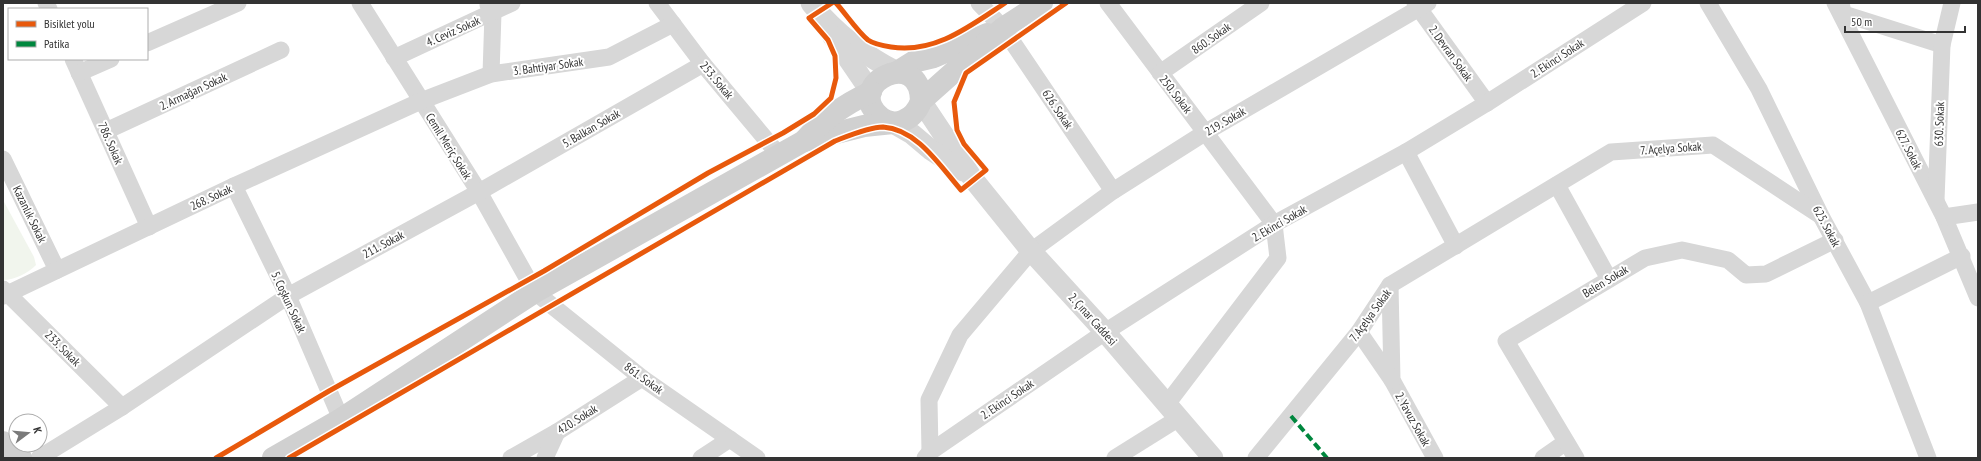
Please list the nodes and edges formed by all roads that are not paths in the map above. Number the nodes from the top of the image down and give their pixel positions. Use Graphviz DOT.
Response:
graph roads {
  1 [pos="238,3"];
  2 [pos="360,3"];
  3 [pos="512,3"];
  4 [pos="657,3"];
  5 [pos="979,3"];
  6 [pos="1042,3"];
  7 [pos="1108,3"];
  8 [pos="1261,3"];
  9 [pos="1643,3"];
  10 [pos="1708,3"];
  11 [pos="1952,3"];
  12 [pos="1421,5"];
  13 [pos="1840,6"];
  14 [pos="490,8"];
  15 [pos="815,8"];
  16 [pos="673,24"];
  17 [pos="1003,28"];
  18 [pos="148,43"];
  19 [pos="1942,45"];
  20 [pos="281,50"];
  21 [pos="394,58"];
  22 [pos="106,60"];
  23 [pos="703,64"];
  24 [pos="76,66"];
  25 [pos="897,72"];
  26 [pos="1160,73"];
  27 [pos="491,74"];
  28 [pos="871,92"];
  29 [pos="421,101"];
  30 [pos="921,101"];
  31 [pos="1487,103"];
  32 [pos="893,123"];
  33 [pos="106,131"];
  34 [pos="1206,132"];
  35 [pos="804,141"];
  36 [pos="1406,152"];
  37 [pos="779,155"];
  38 [pos="3,159"];
  39 [pos="973,179"];
  40 [pos="1557,185"];
  41 [pos="234,186"];
  42 [pos="1114,191"];
  43 [pos="479,192"];
  44 [pos="1936,203"];
  45 [pos="1978,212"];
  46 [pos="1821,216"];
  47 [pos="1944,217"];
  48 [pos="1274,224"];
  49 [pos="149,227"];
  50 [pos="1835,240"];
  51 [pos="1456,246"];
  52 [pos="1031,251"];
  53 [pos="1962,256"];
  54 [pos="57,270"];
  55 [pos="1609,279"];
  56 [pos="1390,285"];
  57 [pos="535,292"];
  58 [pos="5,293"];
  59 [pos="288,296"];
  60 [pos="1978,298"];
  61 [pos="1868,303"];
  62 [pos="1105,332"];
  63 [pos="1359,332"];
  64 [pos="642,378"];
  65 [pos="1392,380"];
  66 [pos="122,407"];
  67 [pos="1173,411"];
  68 [pos="341,418"];
  69 [pos="557,432"];
  70 [pos="730,439"];
  71 [pos="3,442"];
  72 [pos="1566,442"];
  73 [pos="927,455"];
  74 [pos="21,458"];
  75 [pos="40,458"];
  76 [pos="273,458"];
  77 [pos="511,458"];
  78 [pos="545,458"];
  79 [pos="702,458"];
  80 [pos="757,458"];
  81 [pos="1115,458"];
  82 [pos="1214,458"];
  83 [pos="1256,458"];
  84 [pos="1435,458"];
  85 [pos="1543,458"];
  86 [pos="1576,458"];
  87 [pos="1928,458"];
  1 -- 18 [label="street"];
  2 -- 21 [label="street, Cemil Meriç Sokak"];
  3 -- 14 [label="street, 4. Ceviz Sokak"];
  4 -- 16 [label="street, 253. Sokak"];
  5 -- 17 [label="street, 626. Sokak"];
  6 -- 17 [label="main road"];
  7 -- 26 [label="street, 250. Sokak"];
  8 -- 26 [label="street, 860. Sokak"];
  9 -- 31 [label="street, 2. Ekinci Sokak"];
  10 -- 46 [label="street, 625. Sokak"];
  11 -- 19 [label="street, 630. Sokak"];
  12 -- 31 [label="street, 2. Devran Sokak"];
  12 -- 34 [label="street, 219. Sokak"];
  13 -- 19 [label="street"];
  13 -- 44 [label="street, 627. Sokak"];
  14 -- 21 [label="street, 4. Ceviz Sokak"];
  14 -- 27 [label="street"];
  15 -- 25 [label="street"];
  15 -- 28 [label="street"];
  16 -- 23 [label="street, 253. Sokak"];
  16 -- 27 [label="street, 3. Bahtiyar Sokak"];
  17 -- 25 [label="main road"];
  17 -- 30 [label="main road"];
  17 -- 42 [label="street, 626. Sokak"];
  19 -- 44 [label="street, 630. Sokak"];
  20 -- 33 [label="street, 2. Armağan Sokak"];
  21 -- 29 [label="street, Cemil Meriç Sokak"];
  22 -- 24 [label="street"];
  23 -- 37 [label="street, 253. Sokak"];
  23 -- 43 [label="street, 5. Balkan Sokak"];
  24 -- 33 [label="street, 786. Sokak"];
  25 -- 28 [label="main road"];
  25 -- 30 [label="main road"];
  26 -- 34 [label="street, 250. Sokak"];
  27 -- 29 [label="street, 3. Bahtiyar Sokak"];
  28 -- 32 [label="main road"];
  28 -- 35 [label="main road"];
  29 -- 41 [label="street, 268. Sokak"];
  29 -- 43 [label="street, Cemil Meriç Sokak"];
  30 -- 32 [label="main road"];
  30 -- 39 [label="street"];
  31 -- 36 [label="street, 2. Ekinci Sokak"];
  32 -- 35 [label="main road"];
  32 -- 39 [label="street"];
  33 -- 49 [label="street, 786. Sokak"];
  34 -- 42 [label="street, 219. Sokak"];
  34 -- 48 [label="street, 250. Sokak"];
  35 -- 37 [label="main road"];
  36 -- 48 [label="street, 2. Ekinci Sokak"];
  36 -- 51 [label="street"];
  37 -- 57 [label="main road"];
  38 -- 54 [label="street, Kazanlık Sokak"];
  39 -- 52 [label="street, 2. Çınar Caddesi"];
  40 -- 46 [label="street, 7. Açelya Sokak"];
  40 -- 51 [label="street, 7. Açelya Sokak"];
  40 -- 55 [label="street"];
  41 -- 49 [label="street, 268. Sokak"];
  41 -- 59 [label="street, 5. Coşkun Sokak"];
  42 -- 52 [label="street, 219. Sokak"];
  43 -- 57 [label="street, Cemil Meriç Sokak"];
  43 -- 59 [label="street, 211. Sokak"];
  44 -- 47 [label="street, 627. Sokak"];
  45 -- 47 [label="street"];
  46 -- 50 [label="street, 625. Sokak"];
  47 -- 53 [label="street, 627. Sokak"];
  48 -- 62 [label="street, 2. Ekinci Sokak"];
  48 -- 67 [label="street"];
  49 -- 54 [label="street, 268. Sokak"];
  50 -- 55 [label="street, Belen Sokak"];
  50 -- 61 [label="street, 625. Sokak"];
  51 -- 56 [label="street, 7. Açelya Sokak"];
  52 -- 62 [label="street, 2. Çınar Caddesi"];
  52 -- 73 [label="street, 219. Sokak"];
  53 -- 60 [label="street, 627. Sokak"];
  53 -- 61 [label="street"];
  54 -- 58 [label="street, 268. Sokak"];
  55 -- 72 [label="street, Belen Sokak"];
  56 -- 63 [label="street, 7. Açelya Sokak"];
  56 -- 65 [label="street, 2. Yavuz Sokak"];
  57 -- 64 [label="street, 861. Sokak"];
  57 -- 68 [label="main road"];
  58 -- 66 [label="street, 233. Sokak"];
  59 -- 66 [label="street, 211. Sokak"];
  59 -- 68 [label="street, 5. Coşkun Sokak"];
  61 -- 87 [label="street, 625. Sokak"];
  62 -- 67 [label="street, 2. Çınar Caddesi"];
  62 -- 73 [label="street, 2. Ekinci Sokak"];
  63 -- 65 [label="street, 2. Yavuz Sokak"];
  63 -- 83 [label="street, 7. Açelya Sokak"];
  64 -- 69 [label="street, 420. Sokak"];
  64 -- 70 [label="street, 861. Sokak"];
  65 -- 84 [label="street, 2. Yavuz Sokak"];
  66 -- 75 [label="street, 211. Sokak"];
  67 -- 81 [label="street"];
  67 -- 82 [label="street, 2. Çınar Caddesi"];
  68 -- 76 [label="main road"];
  69 -- 77 [label="street, 420. Sokak"];
  69 -- 78 [label="street"];
  70 -- 79 [label="street"];
  70 -- 80 [label="street, 861. Sokak"];
  71 -- 74 [label="main road"];
  72 -- 85 [label="street"];
  72 -- 86 [label="street, Belen Sokak"];
}
